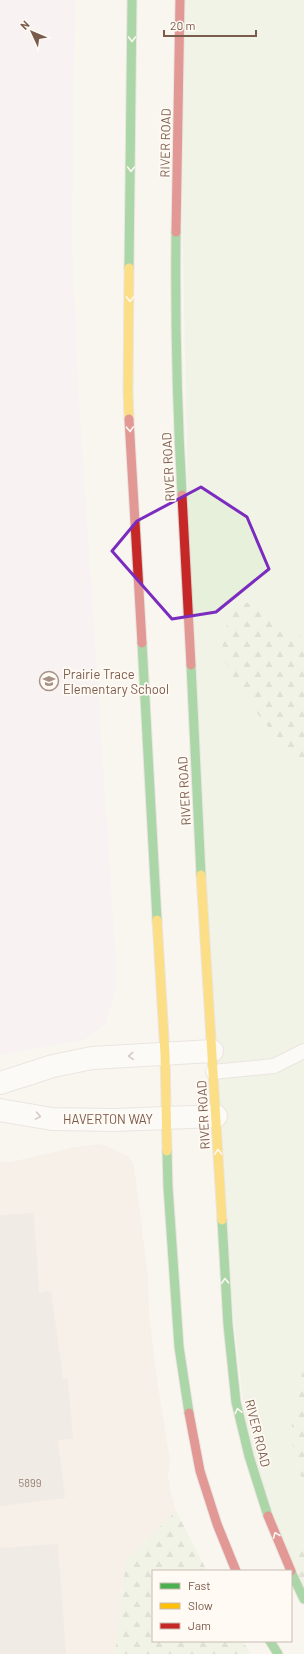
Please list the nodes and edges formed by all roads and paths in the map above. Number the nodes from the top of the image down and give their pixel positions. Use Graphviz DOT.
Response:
graph roads {
  1 [pos="132,0"];
  2 [pos="180,0"];
  3 [pos="304,1051"];
  4 [pos="165,1054"];
  5 [pos="212,1062"];
  6 [pos="0,1083"];
  7 [pos="0,1110"];
  8 [pos="216,1116"];
  9 [pos="165,1119"];
  10 [pos="236,1570"];
  11 [pos="291,1570"];
  12 [pos="292,1573"];
  13 [pos="304,1599"];
  14 [pos="271,1642"];
  15 [pos="278,1654"];
  1 -- 4 [label="main road, one-way"];
  2 -- 5 [label="main road, RIVER ROAD"];
  3 -- 5 [label="lane"];
  4 -- 5 [label="street"];
  4 -- 6 [label="street, one-way"];
  4 -- 9 [label="main road"];
  5 -- 8 [label="main road, RIVER ROAD"];
  7 -- 9 [label="street, HAVERTON WAY, one-way"];
  8 -- 9 [label="street, HAVERTON WAY"];
  11 -- 8 [label="main road, RIVER ROAD, one-way"];
  9 -- 10 [label="main road"];
  12 -- 13 [label="main road, RIVER ROAD"];
  14 -- 15 [label="main road"];
}
